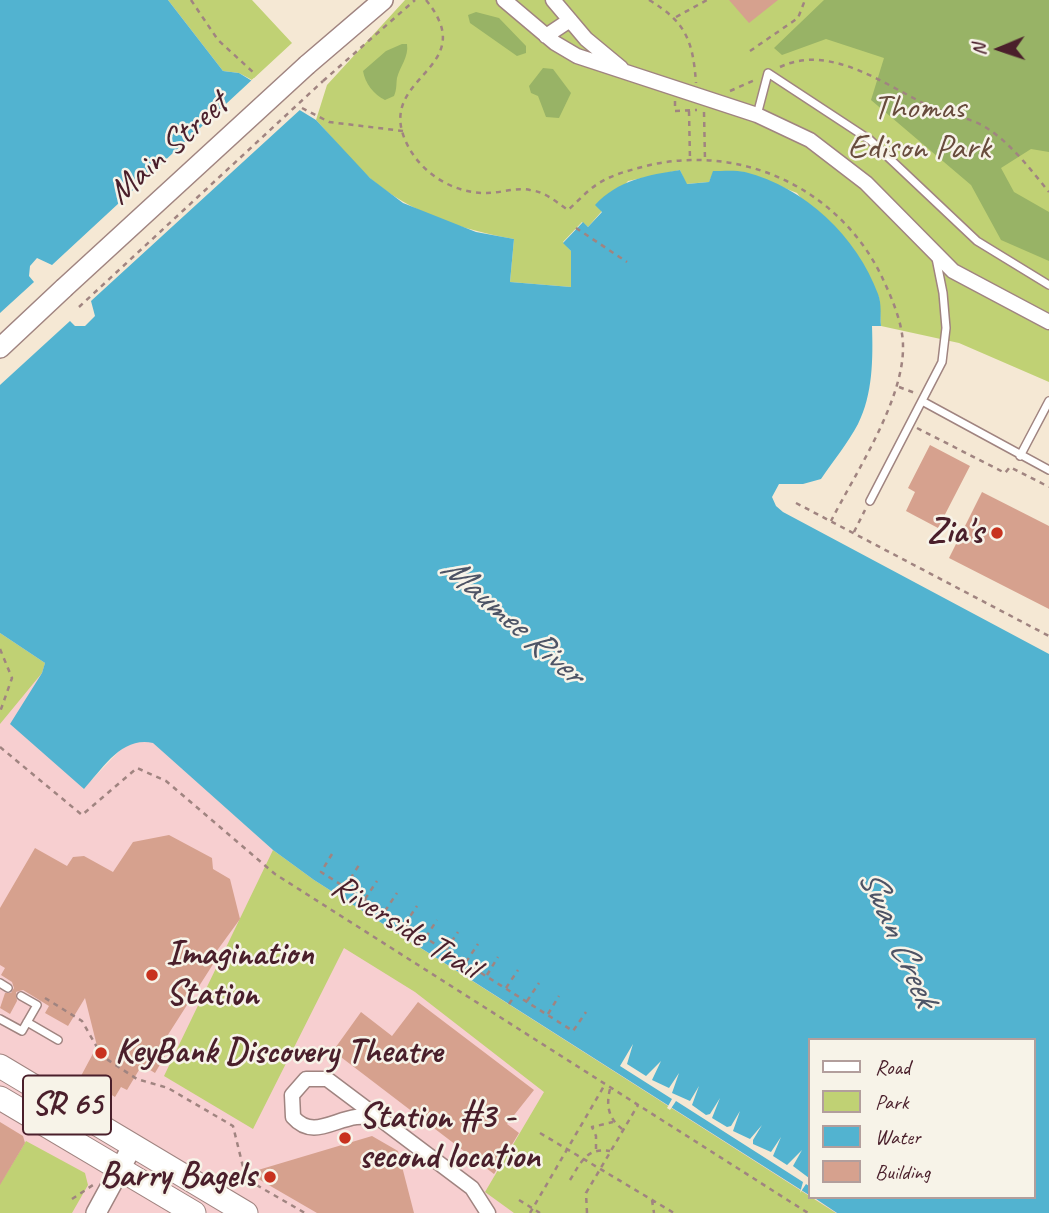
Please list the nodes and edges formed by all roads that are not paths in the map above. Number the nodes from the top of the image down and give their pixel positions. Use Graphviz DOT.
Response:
graph roads {
  1 [pos="383,0"];
  2 [pos="504,0"];
  3 [pos="553,0"];
  4 [pos="570,20"];
  5 [pos="546,36"];
  6 [pos="628,72"];
  7 [pos="757,115"];
  8 [pos="935,254"];
  9 [pos="1049,285"];
  10 [pos="1049,322"];
  11 [pos="0,348"];
  12 [pos="923,399"];
  13 [pos="1049,401"];
  14 [pos="1020,456"];
  15 [pos="1049,470"];
  16 [pos="870,501"];
  17 [pos="0,983"];
  18 [pos="8,988"];
  19 [pos="20,996"];
  20 [pos="0,1018"];
  21 [pos="27,1022"];
  22 [pos="58,1040"];
  23 [pos="0,1066"];
  24 [pos="0,1098"];
  25 [pos="378,1118"];
  26 [pos="133,1145"];
  27 [pos="122,1170"];
  28 [pos="96,1213"];
  29 [pos="194,1213"];
  30 [pos="246,1213"];
  31 [pos="488,1213"];
  1 -- 11 [label="main road, Main Street, bridge"];
  2 -- 5 [label="street"];
  3 -- 4 [label="street"];
  4 -- 5 [label="street"];
  4 -- 6 [label="street"];
  5 -- 6 [label="street"];
  6 -- 7 [label="street"];
  7 -- 8 [label="street"];
  7 -- 9 [label="lane"];
  8 -- 10 [label="street"];
  8 -- 12 [label="lane"];
  12 -- 14 [label="lane"];
  12 -- 16 [label="lane"];
  13 -- 14 [label="lane"];
  14 -- 15 [label="lane"];
  17 -- 18 [label="lane"];
  19 -- 21 [label="lane"];
  20 -- 21 [label="lane"];
  21 -- 22 [label="lane"];
  23 -- 26 [label="main road, SR 65"];
  24 -- 27 [label="main road, SR 65"];
  25 -- 25 [label="street"];
  25 -- 31 [label="street"];
  26 -- 27 [label="main road"];
  26 -- 30 [label="main road, SR 65"];
  27 -- 28 [label="main road"];
  27 -- 29 [label="main road, SR 65"];
}
